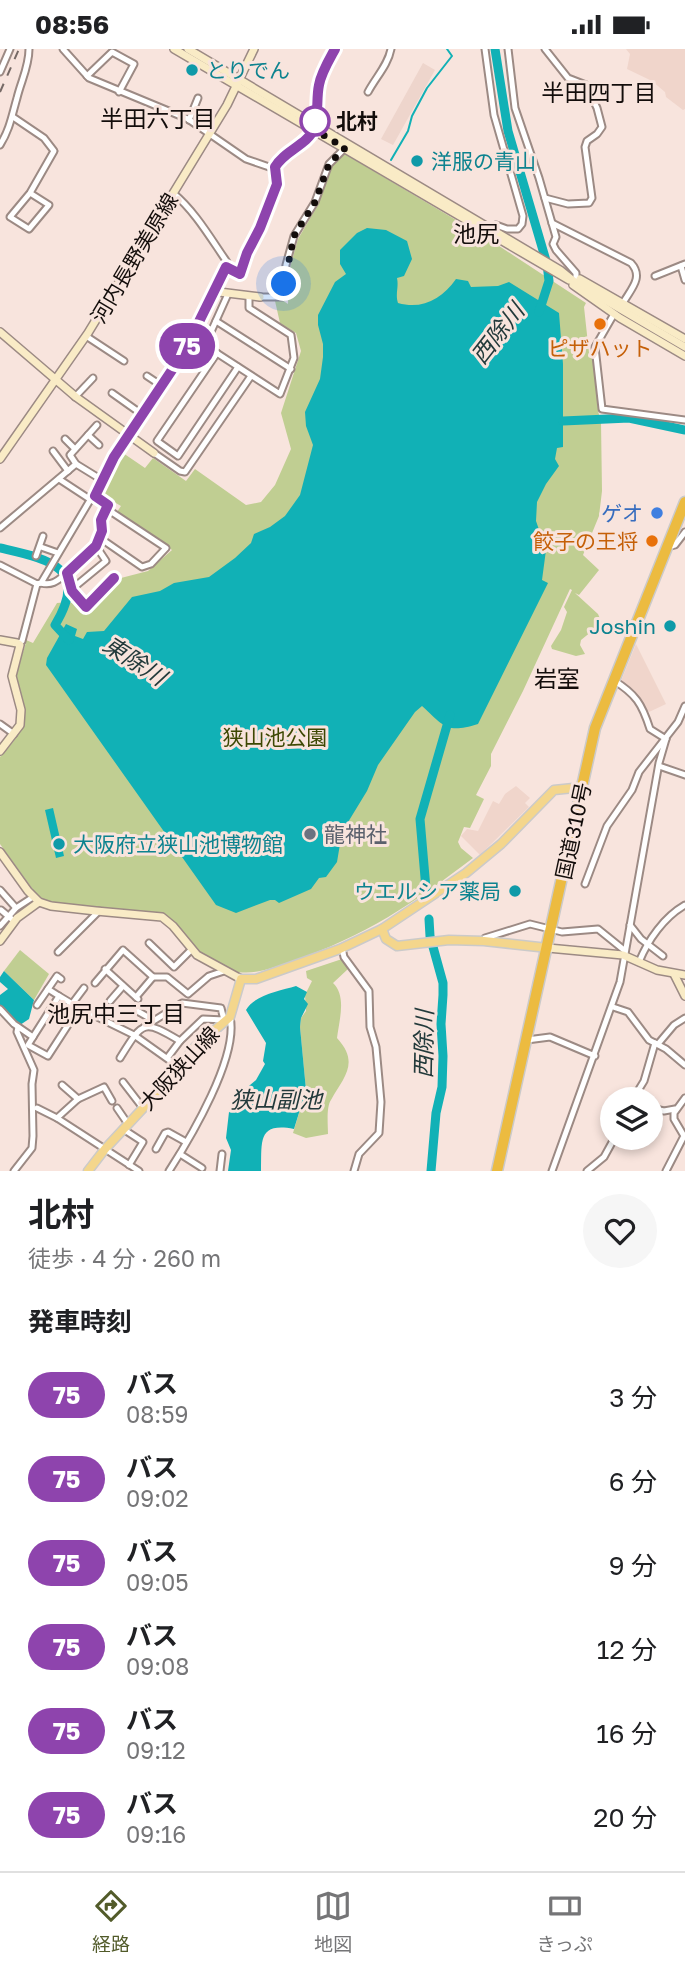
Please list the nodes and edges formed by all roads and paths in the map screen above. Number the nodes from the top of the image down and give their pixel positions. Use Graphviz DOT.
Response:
graph roads {
  1 [pos="10,49"];
  2 [pos="29,49"];
  3 [pos="63,49"];
  4 [pos="174,49"];
  5 [pos="188,49"];
  6 [pos="254,49"];
  7 [pos="335,49"];
  8 [pos="391,49"];
  9 [pos="485,49"];
  10 [pos="508,49"];
  11 [pos="545,49"];
  12 [pos="0,72"];
  13 [pos="87,76"];
  14 [pos="238,83"];
  15 [pos="119,92"];
  16 [pos="368,92"];
  17 [pos="198,98"];
  18 [pos="13,117"];
  19 [pos="189,120"];
  20 [pos="314,127"];
  21 [pos="208,135"];
  22 [pos="0,145"];
  23 [pos="345,148"];
  24 [pos="275,167"];
  25 [pos="30,193"];
  26 [pos="173,193"];
  27 [pos="545,198"];
  28 [pos="552,223"];
  29 [pos="492,229"];
  30 [pos="521,250"];
  31 [pos="683,265"];
  32 [pos="226,267"];
  33 [pos="561,273"];
  34 [pos="655,276"];
  35 [pos="576,280"];
  36 [pos="685,280"];
  37 [pos="213,293"];
  38 [pos="228,294"];
  39 [pos="249,297"];
  40 [pos="260,297"];
  41 [pos="622,303"];
  42 [pos="614,314"];
  43 [pos="216,321"];
  44 [pos="86,336"];
  45 [pos="2,337"];
  46 [pos="192,337"];
  47 [pos="685,339"];
  48 [pos="205,345"];
  49 [pos="685,347"];
  50 [pos="217,353"];
  51 [pos="685,356"];
  52 [pos="124,361"];
  53 [pos="238,367"];
  54 [pos="291,369"];
  55 [pos="147,376"];
  56 [pos="251,376"];
  57 [pos="93,378"];
  58 [pos="56,381"];
  59 [pos="162,386"];
  60 [pos="112,393"];
  61 [pos="75,397"];
  62 [pos="143,415"];
  63 [pos="685,420"];
  64 [pos="97,425"];
  65 [pos="89,435"];
  66 [pos="128,436"];
  67 [pos="65,439"];
  68 [pos="99,445"];
  69 [pos="75,449"];
  70 [pos="53,451"];
  71 [pos="154,453"];
  72 [pos="0,459"];
  73 [pos="76,464"];
  74 [pos="68,471"];
  75 [pos="60,479"];
  76 [pos="103,479"];
  77 [pos="93,498"];
  78 [pos="685,502"];
  79 [pos="107,509"];
  80 [pos="0,528"];
  81 [pos="685,532"];
  82 [pos="43,536"];
  83 [pos="100,538"];
  84 [pos="96,546"];
  85 [pos="41,547"];
  86 [pos="667,547"];
  87 [pos="58,554"];
  88 [pos="36,556"];
  89 [pos="0,565"];
  90 [pos="65,574"];
  91 [pos="114,578"];
  92 [pos="39,584"];
  93 [pos="72,589"];
  94 [pos="0,640"];
  95 [pos="19,643"];
  96 [pos="613,680"];
  97 [pos="685,706"];
  98 [pos="0,724"];
  99 [pos="14,734"];
  100 [pos="666,739"];
  101 [pos="0,751"];
  102 [pos="659,766"];
  103 [pos="685,775"];
  104 [pos="583,787"];
  105 [pos="0,852"];
  106 [pos="585,884"];
  107 [pos="0,890"];
  108 [pos="36,899"];
  109 [pos="685,905"];
  110 [pos="16,908"];
  111 [pos="1,910"];
  112 [pos="99,911"];
  113 [pos="11,919"];
  114 [pos="630,925"];
  115 [pos="2,928"];
  116 [pos="552,928"];
  117 [pos="382,929"];
  118 [pos="0,941"];
  119 [pos="484,941"];
  120 [pos="149,943"];
  121 [pos="647,944"];
  122 [pos="342,948"];
  123 [pos="548,948"];
  124 [pos="191,950"];
  125 [pos="58,952"];
  126 [pos="624,952"];
  127 [pos="663,956"];
  128 [pos="639,962"];
  129 [pos="105,969"];
  130 [pos="224,971"];
  131 [pos="674,974"];
  132 [pos="685,975"];
  133 [pos="153,977"];
  134 [pos="61,979"];
  135 [pos="241,979"];
  136 [pos="95,983"];
  137 [pos="123,986"];
  138 [pos="84,988"];
  139 [pos="48,989"];
  140 [pos="59,996"];
  141 [pos="685,996"];
  142 [pos="110,1000"];
  143 [pos="72,1004"];
  144 [pos="37,1005"];
  145 [pos="613,1007"];
  146 [pos="79,1008"];
  147 [pos="132,1008"];
  148 [pos="0,1009"];
  149 [pos="227,1018"];
  150 [pos="685,1018"];
  151 [pos="153,1020"];
  152 [pos="18,1027"];
  153 [pos="144,1027"];
  154 [pos="134,1035"];
  155 [pos="33,1037"];
  156 [pos="527,1040"];
  157 [pos="180,1041"];
  158 [pos="656,1043"];
  159 [pos="594,1056"];
  160 [pos="167,1057"];
  161 [pos="120,1058"];
  162 [pos="685,1065"];
  163 [pos="179,1067"];
  164 [pos="123,1083"];
  165 [pos="62,1085"];
  166 [pos="640,1087"];
  167 [pos="685,1098"];
  168 [pos="78,1099"];
  169 [pos="112,1101"];
  170 [pos="37,1108"];
  171 [pos="117,1108"];
  172 [pos="143,1108"];
  173 [pos="675,1109"];
  174 [pos="663,1111"];
  175 [pos="57,1118"];
  176 [pos="125,1127"];
  177 [pos="186,1142"];
  178 [pos="105,1149"];
  179 [pos="156,1149"];
  180 [pos="608,1150"];
  181 [pos="180,1154"];
  182 [pos="222,1154"];
  183 [pos="129,1165"];
  184 [pos="202,1168"];
  185 [pos="14,1171"];
  186 [pos="88,1171"];
  187 [pos="139,1171"];
  188 [pos="169,1171"];
  189 [pos="220,1171"];
  190 [pos="354,1171"];
  191 [pos="497,1171"];
  192 [pos="552,1171"];
  193 [pos="587,1171"];
  194 [pos="666,1171"];
  1 -- 12 [label="street"];
  2 -- 18 [label="street"];
  3 -- 13 [label="street"];
  4 -- 14 [label="main road"];
  5 -- 14 [label="main road"];
  6 -- 14 [label="main road, 河内長野美原線"];
  7 -- 20 [label="street"];
  8 -- 16 [label="street"];
  9 -- 29 [label="street"];
  10 -- 27 [label="street"];
  11 -- 27 [label="street"];
  13 -- 15 [label="street"];
  13 -- 15 [label="street"];
  14 -- 20 [label="main road"];
  14 -- 21 [label="main road, 河内長野美原線"];
  15 -- 19 [label="street"];
  17 -- 19 [label="street"];
  18 -- 22 [label="street"];
  18 -- 25 [label="street"];
  19 -- 21 [label="street"];
  20 -- 23 [label="main road"];
  20 -- 24 [label="street"];
  20 -- 29 [label="main road"];
  21 -- 24 [label="street"];
  21 -- 26 [label="main road, 河内長野美原線"];
  23 -- 30 [label="main road"];
  23 -- 40 [label="street"];
  24 -- 32 [label="street"];
  25 -- 25 [label="street"];
  26 -- 32 [label="street"];
  26 -- 44 [label="main road, 河内長野美原線"];
  27 -- 28 [label="street"];
  28 -- 35 [label="street"];
  28 -- 41 [label="street"];
  29 -- 30 [label="main road"];
  30 -- 33 [label="main road"];
  31 -- 34 [label="street"];
  31 -- 36 [label="street"];
  32 -- 37 [label="street"];
  33 -- 35 [label="main road"];
  33 -- 42 [label="main road"];
  35 -- 41 [label="main road"];
  35 -- 49 [label="main road"];
  37 -- 38 [label="main road"];
  37 -- 46 [label="main road"];
  38 -- 39 [label="main road"];
  38 -- 43 [label="street"];
  39 -- 40 [label="main road"];
  39 -- 54 [label="street"];
  41 -- 47 [label="main road"];
  42 -- 51 [label="main road"];
  42 -- 63 [label="street"];
  43 -- 48 [label="street"];
  43 -- 54 [label="street"];
  44 -- 52 [label="street"];
  44 -- 58 [label="main road, 河内長野美原線"];
  45 -- 58 [label="main road"];
  46 -- 48 [label="street"];
  46 -- 59 [label="main road"];
  48 -- 50 [label="street"];
  50 -- 53 [label="street"];
  50 -- 53 [label="street"];
  53 -- 56 [label="street"];
  54 -- 56 [label="street"];
  55 -- 59 [label="street"];
  56 -- 71 [label="street"];
  57 -- 61 [label="street"];
  58 -- 61 [label="main road"];
  58 -- 72 [label="main road, 河内長野美原線"];
  59 -- 62 [label="main road"];
  60 -- 62 [label="street"];
  61 -- 66 [label="main road"];
  62 -- 66 [label="main road"];
  64 -- 65 [label="street"];
  65 -- 68 [label="street"];
  65 -- 69 [label="street"];
  66 -- 71 [label="main road"];
  66 -- 76 [label="street"];
  67 -- 69 [label="street"];
  69 -- 73 [label="street"];
  70 -- 74 [label="street"];
  73 -- 74 [label="street"];
  73 -- 76 [label="street"];
  74 -- 75 [label="street"];
  75 -- 77 [label="street"];
  75 -- 80 [label="street"];
  76 -- 77 [label="street"];
  77 -- 79 [label="street"];
  77 -- 87 [label="street"];
  78 -- 86 [label="highway, 国道310号"];
  79 -- 83 [label="street"];
  79 -- 83 [label="street"];
  81 -- 86 [label="street"];
  82 -- 85 [label="street"];
  83 -- 84 [label="street"];
  84 -- 90 [label="street"];
  84 -- 93 [label="street"];
  85 -- 87 [label="street"];
  85 -- 88 [label="street"];
  86 -- 96 [label="highway, 国道310号"];
  87 -- 92 [label="street"];
  89 -- 92 [label="street"];
  90 -- 92 [label="street"];
  90 -- 93 [label="street"];
  91 -- 93 [label="street"];
  92 -- 95 [label="street"];
  94 -- 95 [label="main road"];
  95 -- 99 [label="main road"];
  96 -- 100 [label="street"];
  96 -- 104 [label="highway, 国道310号"];
  97 -- 100 [label="street"];
  98 -- 99 [label="street"];
  99 -- 101 [label="main road"];
  100 -- 102 [label="street"];
  100 -- 106 [label="street"];
  102 -- 103 [label="street"];
  102 -- 114 [label="street"];
  104 -- 116 [label="highway, 国道310号"];
  104 -- 117 [label="main road"];
  105 -- 108 [label="main road"];
  107 -- 110 [label="street"];
  108 -- 110 [label="street"];
  108 -- 112 [label="main road"];
  108 -- 113 [label="main road"];
  109 -- 121 [label="street"];
  110 -- 113 [label="street"];
  111 -- 113 [label="street"];
  112 -- 124 [label="main road"];
  112 -- 125 [label="street"];
  113 -- 115 [label="main road"];
  114 -- 121 [label="street"];
  114 -- 126 [label="street"];
  115 -- 118 [label="main road"];
  116 -- 119 [label="street"];
  116 -- 123 [label="highway, 国道310号"];
  116 -- 126 [label="street"];
  117 -- 119 [label="main road"];
  117 -- 122 [label="main road"];
  119 -- 123 [label="main road"];
  120 -- 124 [label="street"];
  121 -- 127 [label="street"];
  121 -- 128 [label="street"];
  122 -- 135 [label="main road"];
  122 -- 190 [label="street"];
  123 -- 126 [label="main road"];
  123 -- 156 [label="highway, 国道310号"];
  124 -- 130 [label="main road"];
  126 -- 128 [label="main road"];
  126 -- 145 [label="street"];
  128 -- 131 [label="main road"];
  129 -- 133 [label="street"];
  129 -- 136 [label="street"];
  129 -- 137 [label="street"];
  130 -- 133 [label="street"];
  130 -- 135 [label="main road"];
  131 -- 132 [label="main road"];
  131 -- 141 [label="main road"];
  133 -- 137 [label="street"];
  134 -- 139 [label="street"];
  135 -- 149 [label="main road, 大阪狭山線"];
  137 -- 142 [label="street"];
  138 -- 143 [label="street"];
  139 -- 140 [label="street"];
  139 -- 144 [label="street"];
  140 -- 143 [label="street"];
  140 -- 155 [label="street"];
  143 -- 146 [label="street"];
  145 -- 158 [label="street"];
  145 -- 159 [label="street"];
  146 -- 154 [label="street"];
  146 -- 155 [label="street"];
  147 -- 151 [label="street"];
  148 -- 152 [label="street"];
  149 -- 151 [label="street"];
  149 -- 157 [label="street"];
  149 -- 163 [label="main road, 大阪狭山線"];
  149 -- 177 [label="street"];
  150 -- 158 [label="street"];
  151 -- 153 [label="street"];
  152 -- 155 [label="street"];
  152 -- 185 [label="street"];
  153 -- 154 [label="street"];
  153 -- 157 [label="street"];
  154 -- 160 [label="street"];
  154 -- 161 [label="street"];
  156 -- 159 [label="street"];
  156 -- 191 [label="highway, 国道310号"];
  157 -- 160 [label="street"];
  158 -- 162 [label="street"];
  158 -- 166 [label="street"];
  159 -- 192 [label="street"];
  160 -- 163 [label="street"];
  163 -- 172 [label="main road, 大阪狭山線"];
  164 -- 172 [label="street"];
  165 -- 168 [label="street"];
  167 -- 173 [label="street"];
  168 -- 169 [label="street"];
  168 -- 175 [label="street"];
  170 -- 175 [label="street"];
  171 -- 176 [label="street"];
  172 -- 176 [label="main road, 大阪狭山線"];
  173 -- 174 [label="street"];
  173 -- 194 [label="street"];
  175 -- 178 [label="street"];
  176 -- 178 [label="main road, 大阪狭山線"];
  176 -- 183 [label="street"];
  177 -- 179 [label="street"];
  177 -- 181 [label="street"];
  178 -- 183 [label="street"];
  178 -- 186 [label="main road, 大阪狭山線"];
  180 -- 193 [label="street"];
  181 -- 184 [label="street"];
  181 -- 188 [label="street"];
  182 -- 189 [label="street"];
  183 -- 187 [label="street"];
}
